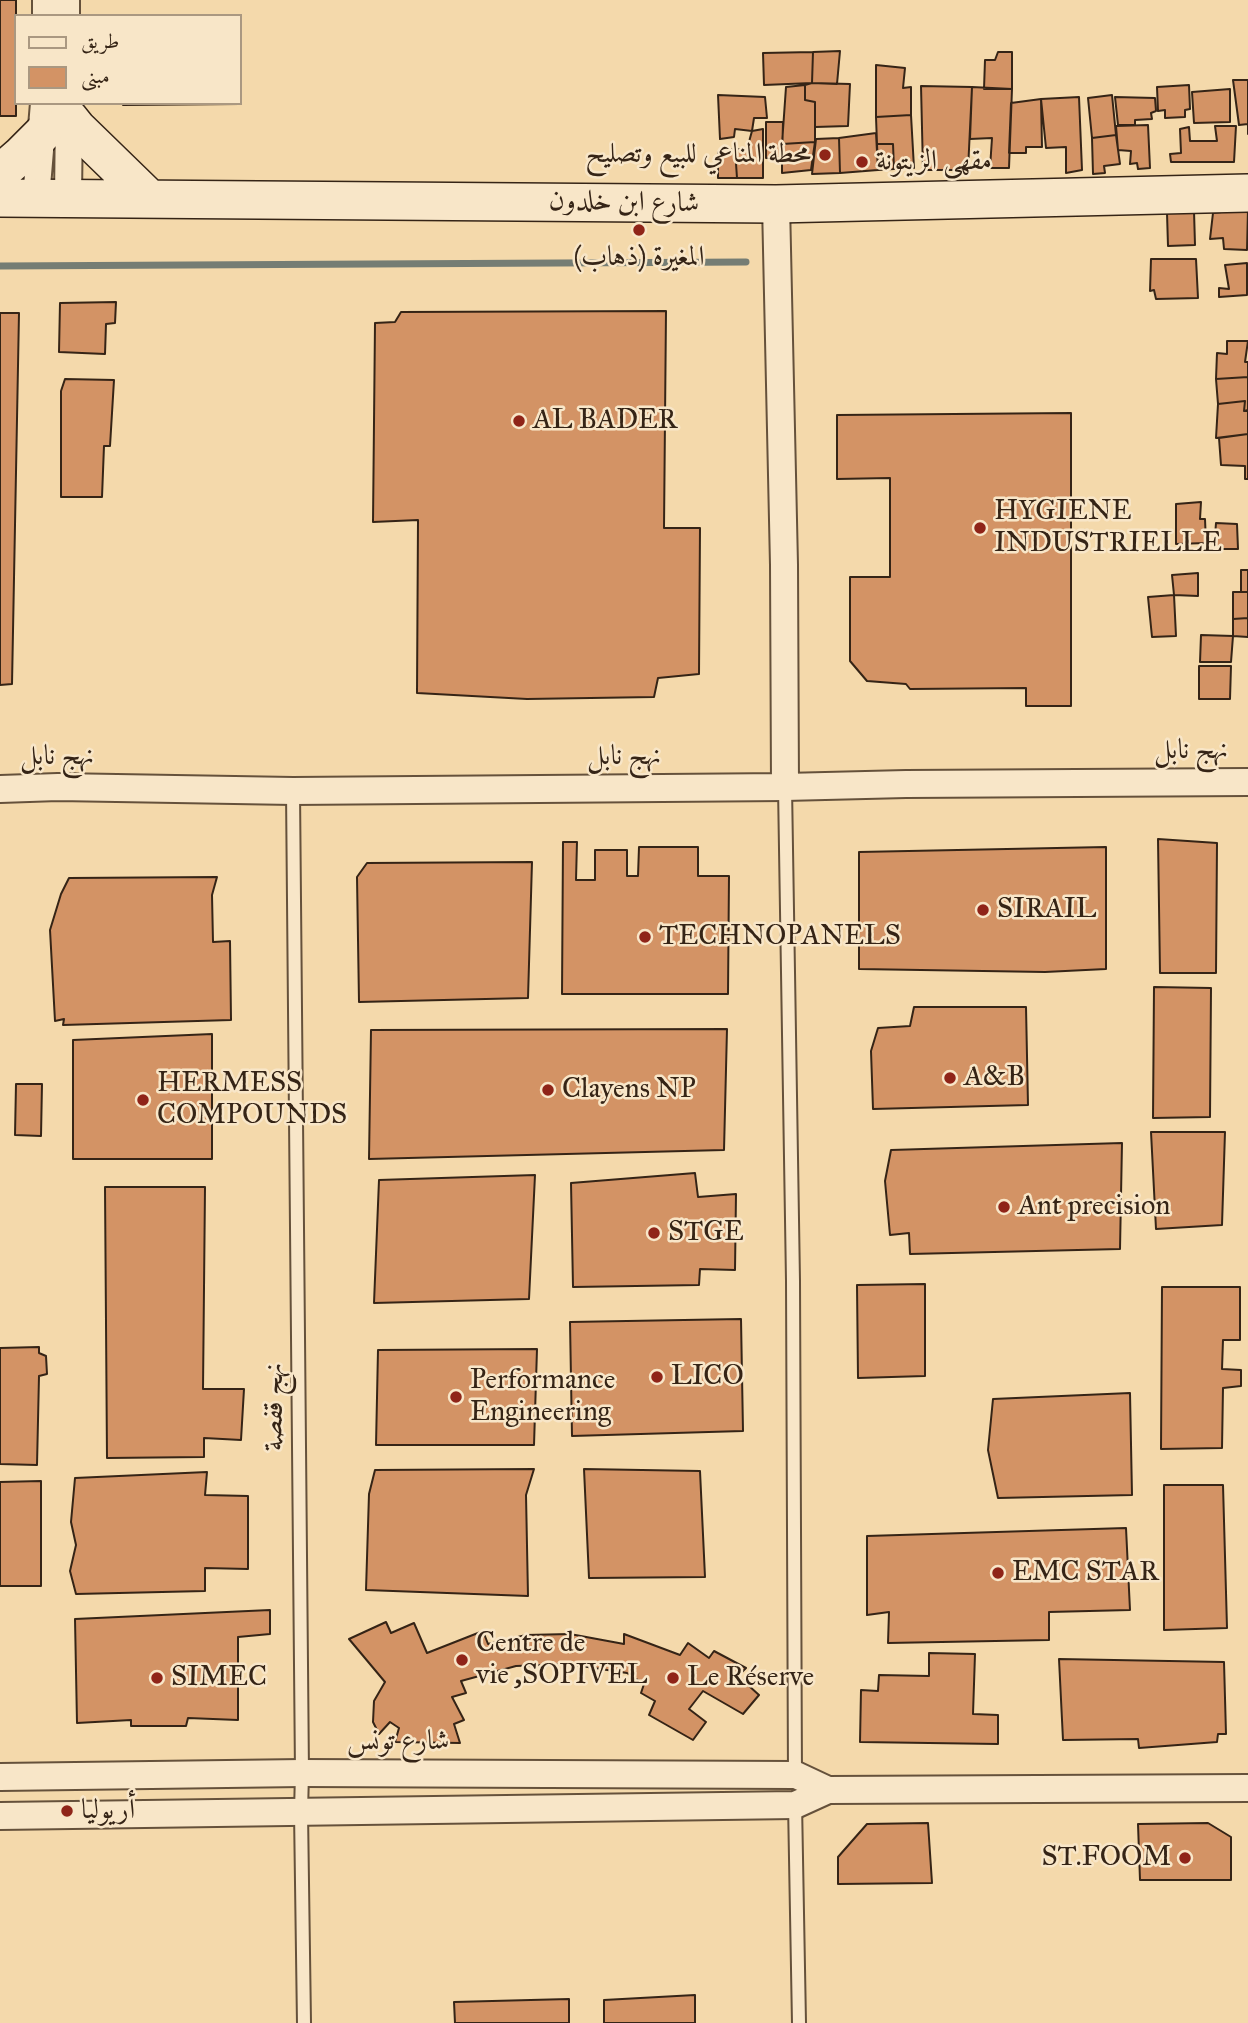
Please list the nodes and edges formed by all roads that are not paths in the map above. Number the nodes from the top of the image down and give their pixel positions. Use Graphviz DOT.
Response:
graph roads {
  1 [pos="56,114"];
  2 [pos="0,173"];
  3 [pos="1248,192"];
  4 [pos="35,198"];
  5 [pos="149,198"];
  6 [pos="776,204"];
  7 [pos="1248,782"];
  8 [pos="785,788"];
  9 [pos="0,789"];
  10 [pos="293,791"];
  11 [pos="302,1773"];
  12 [pos="796,1775"];
  13 [pos="0,1777"];
  14 [pos="1248,1788"];
  15 [pos="828,1790"];
  16 [pos="795,1805"];
  17 [pos="300,1811"];
  18 [pos="0,1816"];
  19 [pos="304,2023"];
  20 [pos="799,2023"];
  1 -- 2 [label="street"];
  1 -- 4 [label="street"];
  1 -- 5 [label="street"];
  3 -- 6 [label="street, شارع ابن خلدون"];
  4 -- 5 [label="street, شارع ابن خلدون"];
  5 -- 6 [label="street, شارع ابن خلدون"];
  6 -- 8 [label="street"];
  7 -- 8 [label="street, نهج نابل"];
  8 -- 10 [label="street, نهج نابل"];
  8 -- 12 [label="lane"];
  9 -- 10 [label="street, نهج نابل"];
  10 -- 11 [label="lane, نهج قفصة"];
  11 -- 12 [label="street, شارع تونس"];
  11 -- 13 [label="street, شارع تونس"];
  11 -- 17 [label="lane, نهج قفصة"];
  12 -- 15 [label="street"];
  12 -- 16 [label="lane"];
  14 -- 15 [label="street"];
  15 -- 16 [label="street"];
  16 -- 17 [label="street"];
  16 -- 20 [label="lane"];
  17 -- 18 [label="street"];
  17 -- 19 [label="lane, نهج قفصة"];
}
